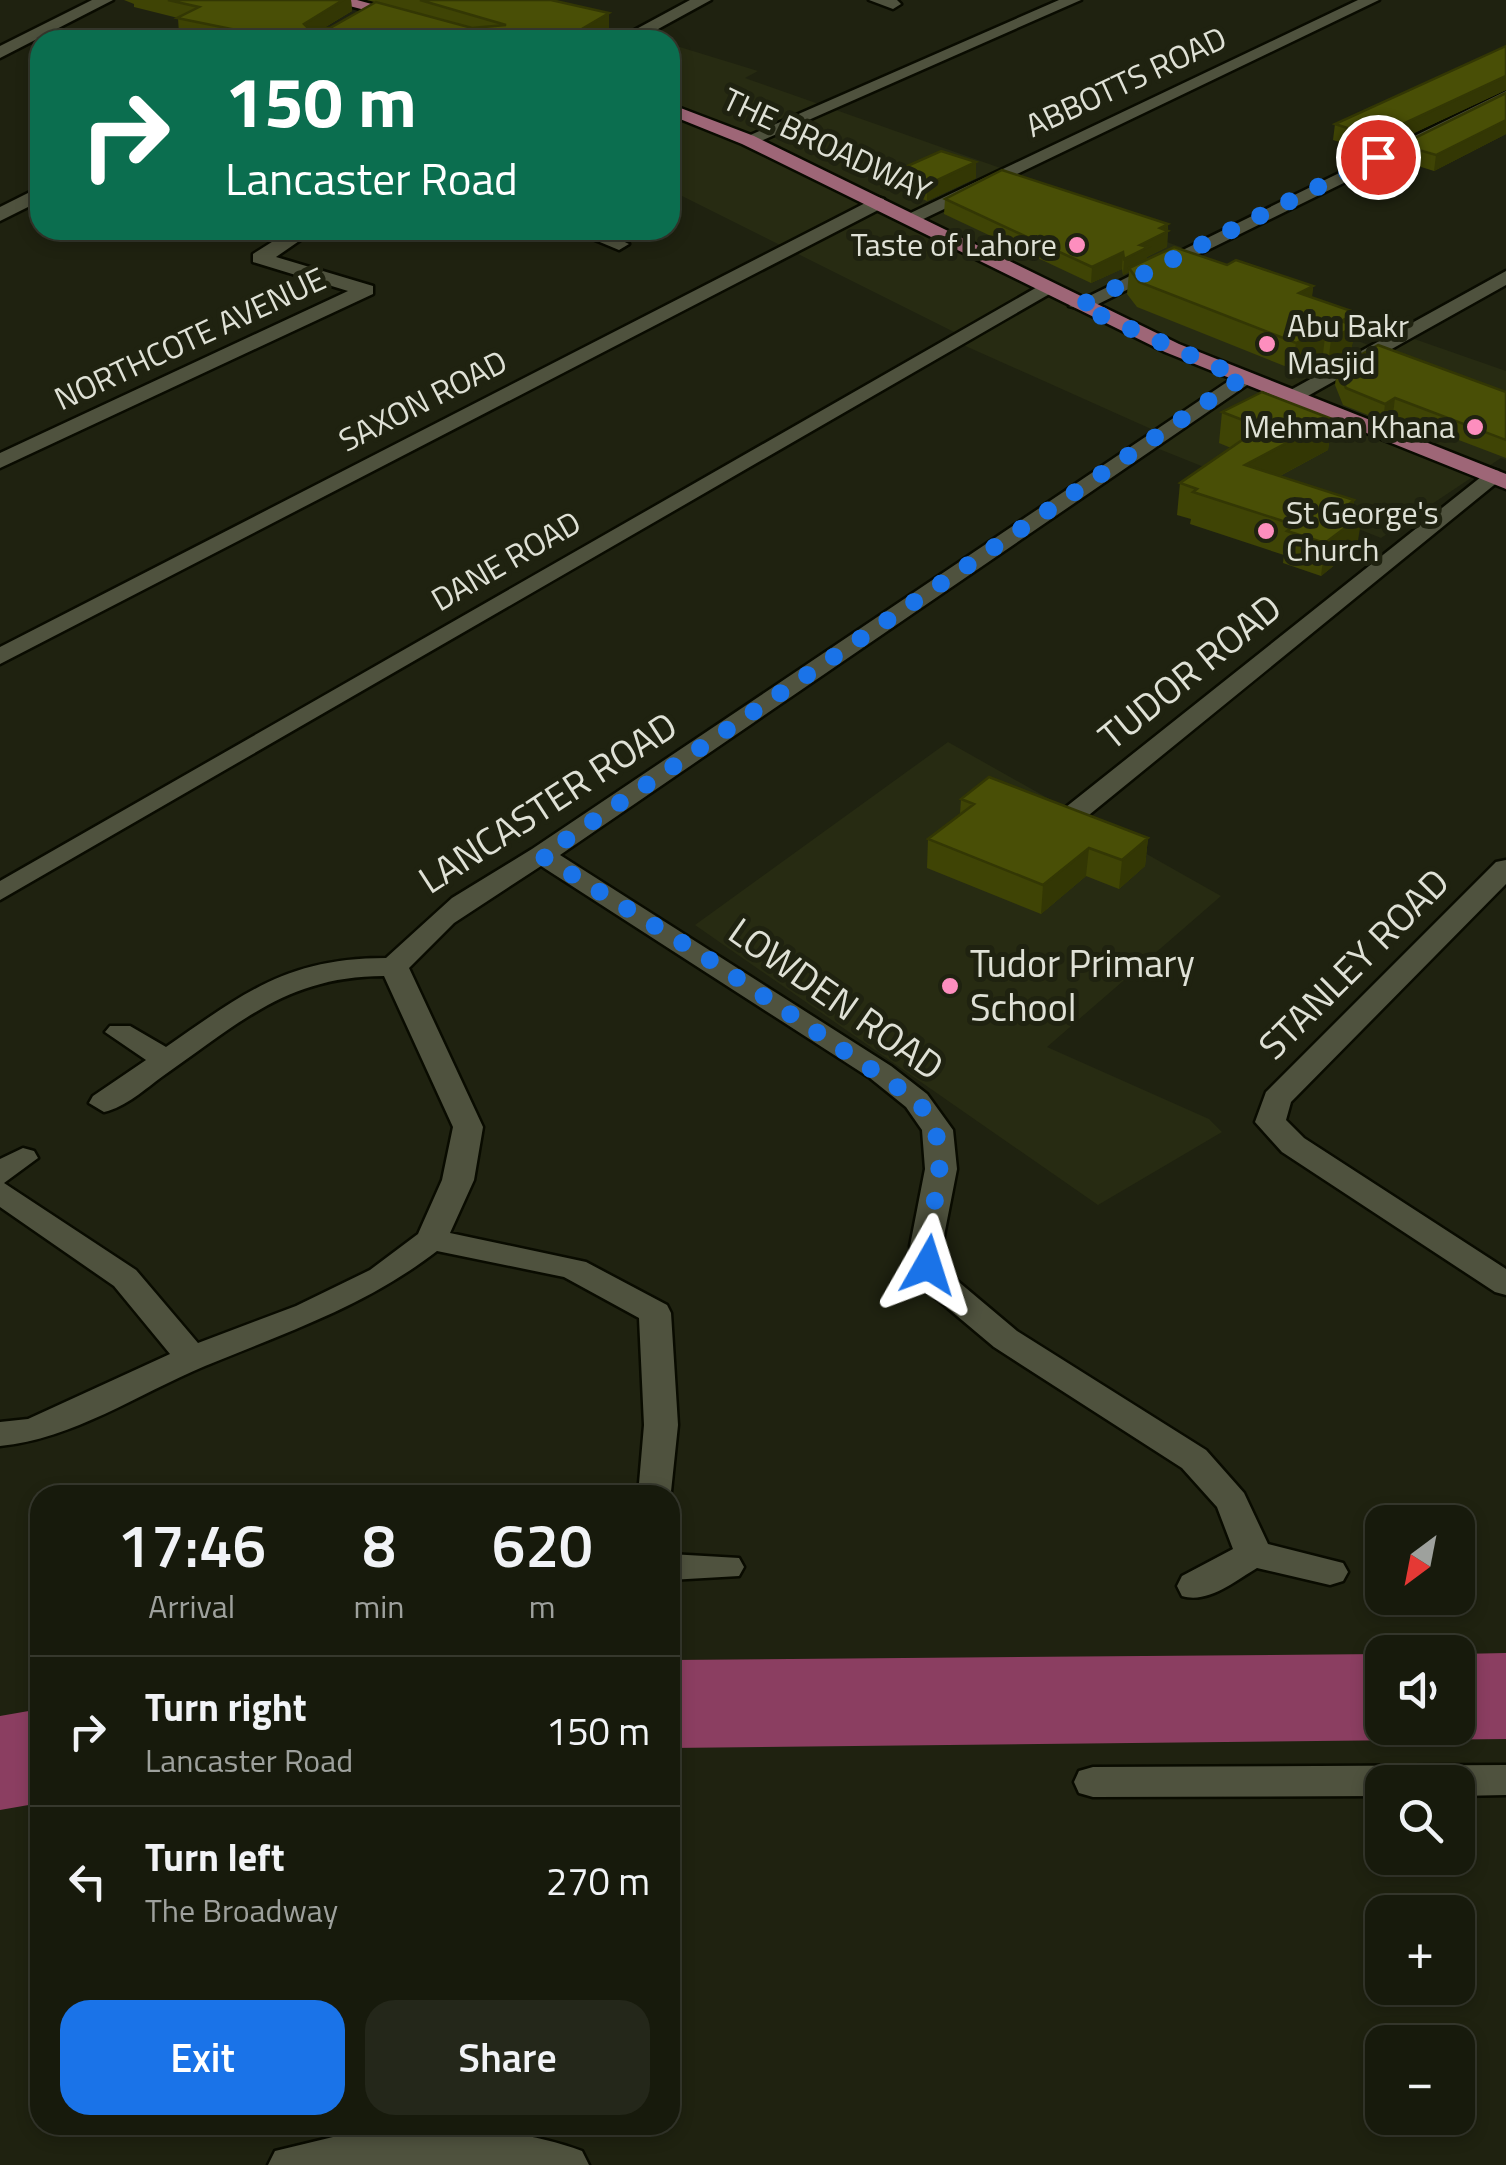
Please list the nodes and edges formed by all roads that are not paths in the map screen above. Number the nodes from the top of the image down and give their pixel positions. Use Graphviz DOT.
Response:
graph roads {
  1 [pos="105,0"];
  2 [pos="334,0"];
  3 [pos="704,0"];
  4 [pos="1073,0"];
  5 [pos="1371,0"];
  6 [pos="376,9"];
  7 [pos="356,20"];
  8 [pos="427,21"];
  9 [pos="46,30"];
  10 [pos="645,30"];
  11 [pos="30,38"];
  12 [pos="0,53"];
  13 [pos="1506,96"];
  14 [pos="680,112"];
  15 [pos="748,140"];
  16 [pos="30,198"];
  17 [pos="876,203"];
  18 [pos="0,215"];
  19 [pos="908,219"];
  20 [pos="288,240"];
  21 [pos="608,240"];
  22 [pos="619,244"];
  23 [pos="1506,277"];
  24 [pos="1046,288"];
  25 [pos="1079,306"];
  26 [pos="1242,378"];
  27 [pos="1289,397"];
  28 [pos="0,461"];
  29 [pos="1498,479"];
  30 [pos="0,657"];
  31 [pos="1075,813"];
  32 [pos="542,856"];
  33 [pos="1506,868"];
  34 [pos="0,892"];
  35 [pos="394,967"];
  36 [pos="120,1032"];
  37 [pos="169,1061"];
  38 [pos="104,1102"];
  39 [pos="0,1192"];
  40 [pos="431,1240"];
  41 [pos="1506,1284"];
  42 [pos="192,1358"];
  43 [pos="0,1434"];
  44 [pos="657,1485"];
  45 [pos="1253,1554"];
  46 [pos="726,1566"];
  47 [pos="680,1567"];
  48 [pos="1330,1572"];
  49 [pos="1195,1586"];
  50 [pos="1506,1780"];
  51 [pos="1093,1782"];
  52 [pos="290,2165"];
  53 [pos="566,2165"];
  1 -- 9 [label="street"];
  2 -- 6 [label="main road"];
  3 -- 10 [label="street"];
  4 -- 15 [label="street"];
  5 -- 19 [label="street, ABBOTTS ROAD"];
  6 -- 7 [label="street"];
  6 -- 8 [label="main road"];
  11 -- 12 [label="street"];
  13 -- 25 [label="street"];
  14 -- 15 [label="main road, THE BROADWAY"];
  15 -- 17 [label="main road, THE BROADWAY"];
  16 -- 18 [label="street"];
  17 -- 19 [label="main road, THE BROADWAY"];
  17 -- 30 [label="street, SAXON ROAD"];
  19 -- 24 [label="main road, THE BROADWAY"];
  20 -- 28 [label="street, NORTHCOTE AVENUE"];
  21 -- 22 [label="street"];
  23 -- 27 [label="street"];
  24 -- 25 [label="main road, THE BROADWAY"];
  24 -- 34 [label="street, DANE ROAD"];
  25 -- 26 [label="main road, THE BROADWAY"];
  26 -- 27 [label="main road, THE BROADWAY"];
  26 -- 32 [label="street, LANCASTER ROAD"];
  27 -- 29 [label="main road, THE BROADWAY"];
  29 -- 31 [label="street, TUDOR ROAD"];
  32 -- 35 [label="street, LANCASTER ROAD"];
  32 -- 45 [label="street, LOWDEN ROAD"];
  33 -- 41 [label="street, STANLEY ROAD"];
  35 -- 37 [label="street"];
  35 -- 40 [label="street"];
  36 -- 37 [label="street"];
  37 -- 38 [label="street"];
  39 -- 42 [label="street"];
  40 -- 42 [label="street"];
  40 -- 44 [label="street"];
  42 -- 43 [label="street"];
  45 -- 48 [label="street"];
  45 -- 49 [label="street"];
  46 -- 47 [label="street"];
  50 -- 51 [label="street"];
  52 -- 53 [label="street"];
}
